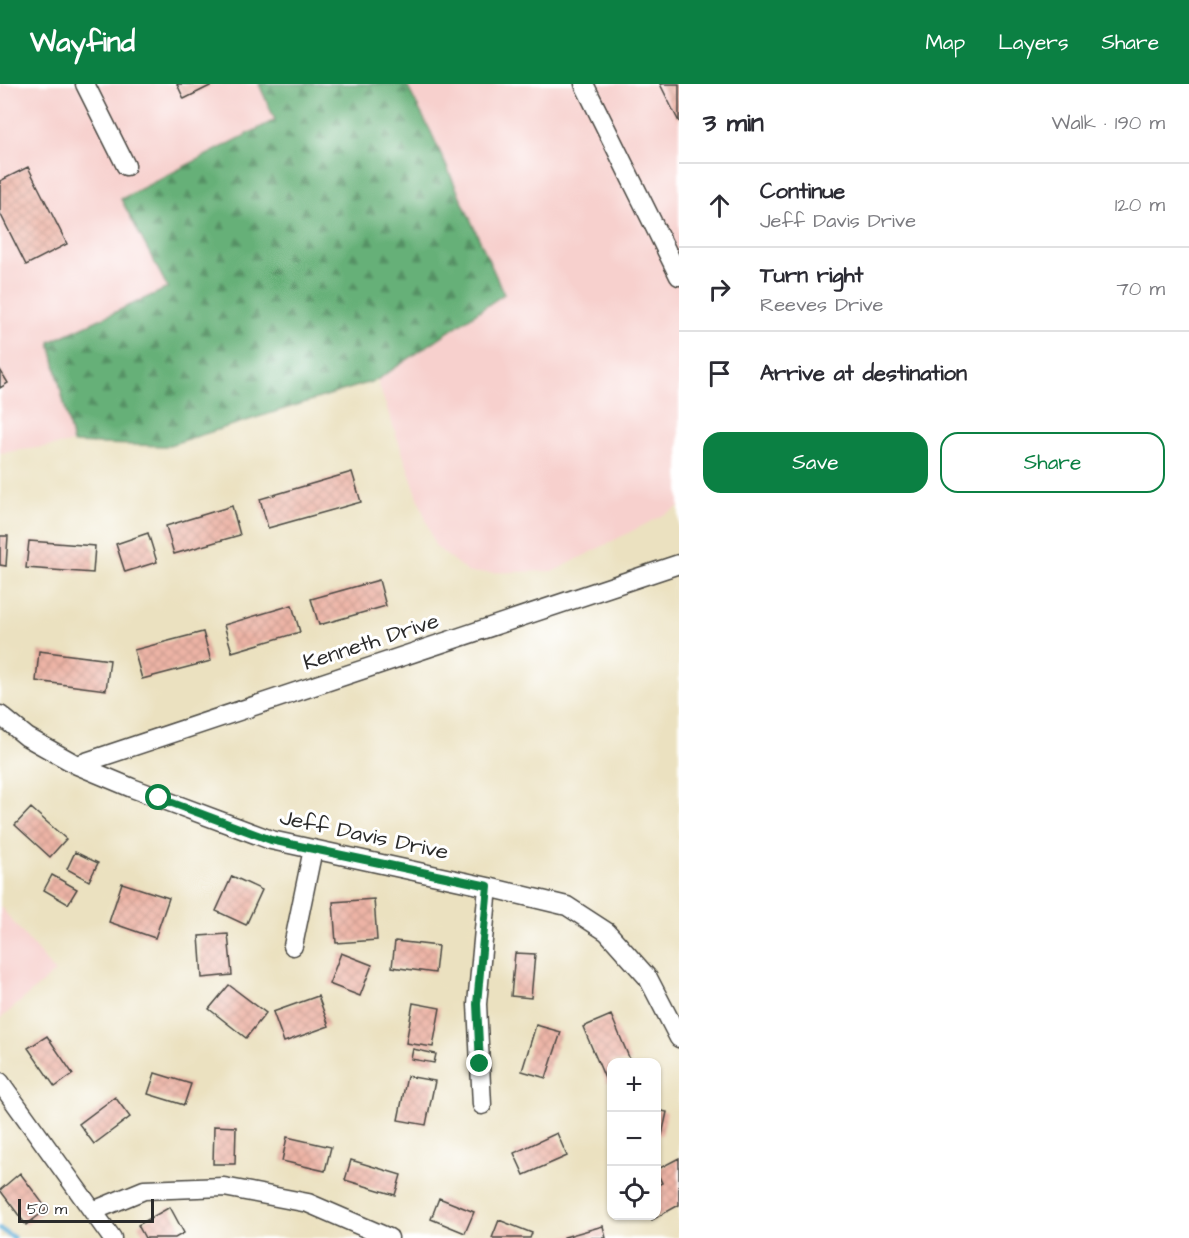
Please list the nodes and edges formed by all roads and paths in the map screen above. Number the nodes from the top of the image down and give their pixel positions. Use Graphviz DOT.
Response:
graph roads {
  1 [pos="85,84"];
  2 [pos="584,84"];
  3 [pos="126,166"];
  4 [pos="679,276"];
  5 [pos="679,564"];
  6 [pos="0,715"];
  7 [pos="77,765"];
  8 [pos="313,849"];
  9 [pos="488,886"];
  10 [pos="293,946"];
  11 [pos="679,1038"];
  12 [pos="0,1082"];
  13 [pos="482,1105"];
  14 [pos="93,1211"];
  15 [pos="112,1238"];
  16 [pos="389,1238"];
  1 -- 3 [label="street"];
  2 -- 4 [label="street"];
  5 -- 7 [label="street, Kenneth Drive"];
  6 -- 7 [label="street, Jeff Davis Drive"];
  7 -- 8 [label="street, Jeff Davis Drive"];
  8 -- 9 [label="street, Jeff Davis Drive"];
  8 -- 10 [label="street"];
  9 -- 11 [label="street, Jeff Davis Drive"];
  9 -- 13 [label="street"];
  12 -- 14 [label="street"];
  14 -- 15 [label="street"];
  14 -- 16 [label="street"];
}
